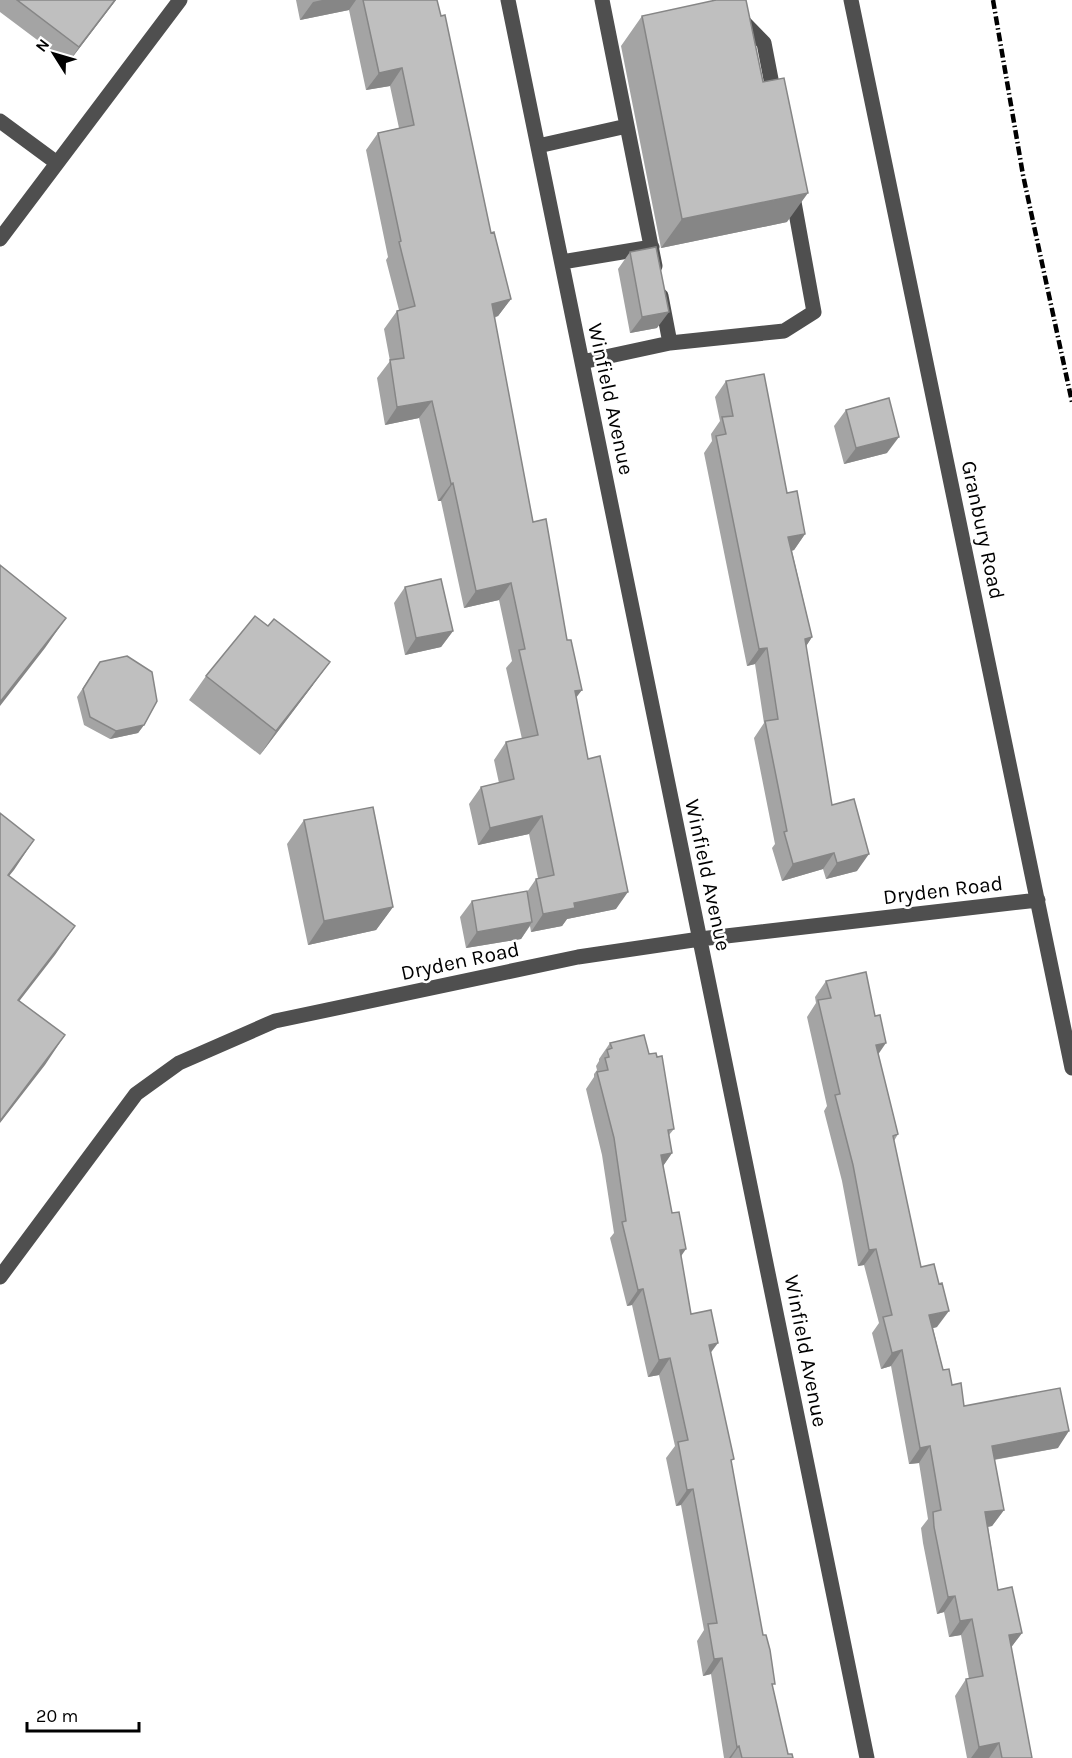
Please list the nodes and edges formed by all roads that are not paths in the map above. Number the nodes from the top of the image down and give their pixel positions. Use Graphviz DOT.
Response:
graph roads {
  1 [pos="180,0"];
  2 [pos="508,0"];
  3 [pos="602,0"];
  4 [pos="722,0"];
  5 [pos="851,0"];
  6 [pos="777,113"];
  7 [pos="0,121"];
  8 [pos="627,126"];
  9 [pos="538,146"];
  10 [pos="57,163"];
  11 [pos="788,172"];
  12 [pos="0,239"];
  13 [pos="652,247"];
  14 [pos="562,262"];
  15 [pos="670,343"];
  16 [pos="582,363"];
  17 [pos="1038,900"];
  18 [pos="700,939"];
  19 [pos="1072,1068"];
  20 [pos="0,1276"];
  21 [pos="867,1758"];
  1 -- 10 [label="street"];
  2 -- 9 [label="street, Winfield Avenue"];
  3 -- 8 [label="street"];
  4 -- 6 [label="street"];
  5 -- 17 [label="street, Granbury Road"];
  7 -- 10 [label="street"];
  8 -- 9 [label="street"];
  8 -- 13 [label="street"];
  9 -- 14 [label="street, Winfield Avenue"];
  10 -- 12 [label="street"];
  11 -- 15 [label="street"];
  13 -- 14 [label="street"];
  13 -- 15 [label="street"];
  14 -- 16 [label="street, Winfield Avenue"];
  15 -- 16 [label="street"];
  16 -- 18 [label="street, Winfield Avenue"];
  17 -- 18 [label="street, Dryden Road"];
  17 -- 19 [label="street, Granbury Road"];
  18 -- 20 [label="street, Dryden Road"];
  18 -- 21 [label="street, Winfield Avenue"];
}
